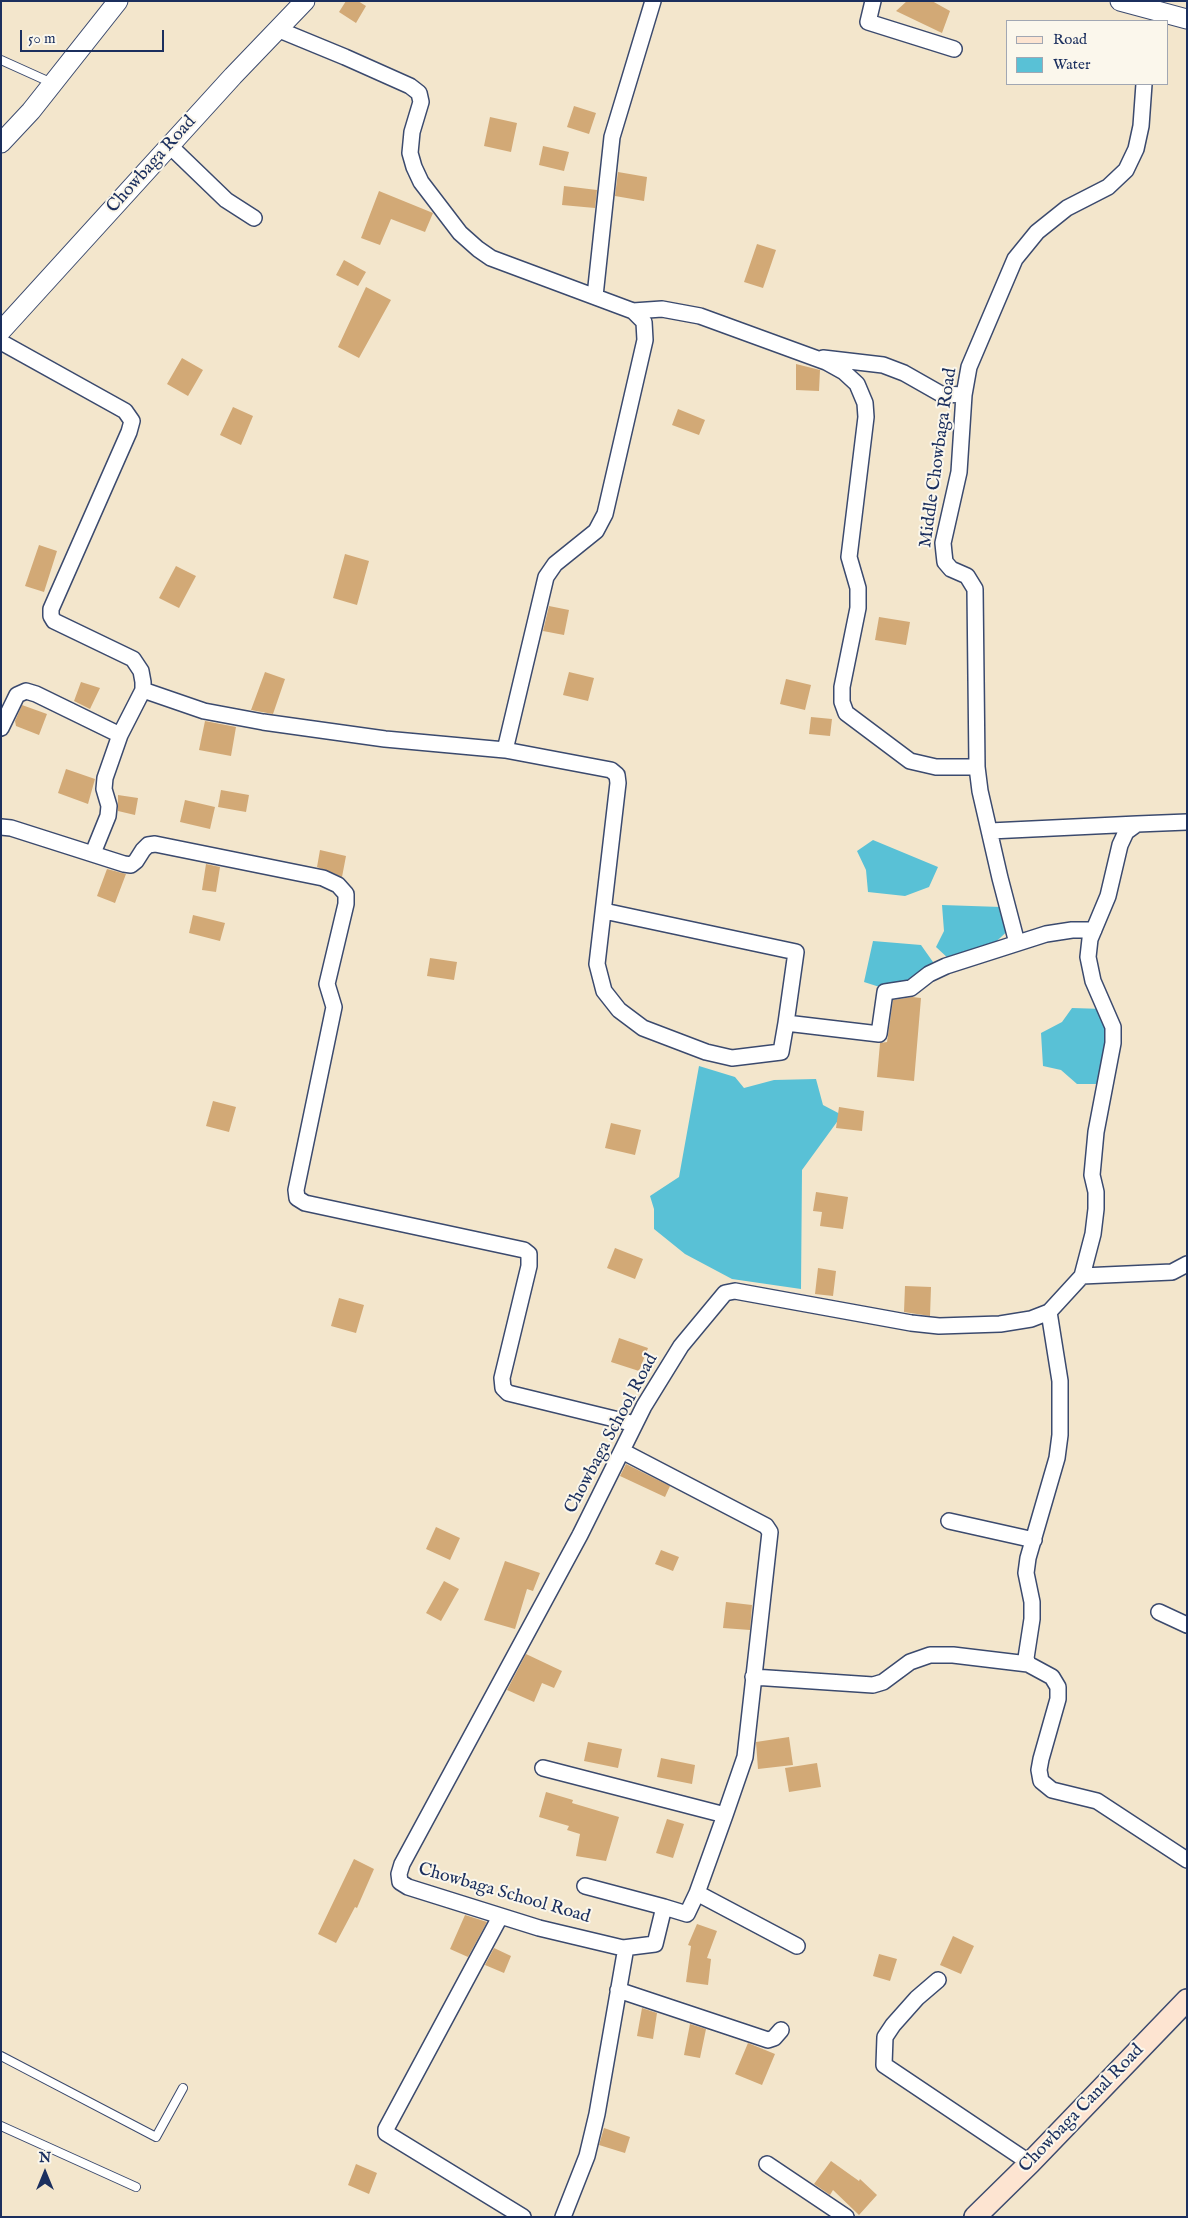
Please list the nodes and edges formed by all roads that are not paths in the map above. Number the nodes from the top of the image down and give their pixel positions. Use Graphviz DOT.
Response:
graph roads {
  1 [pos="118,1"];
  2 [pos="305,1"];
  3 [pos="653,1"];
  4 [pos="873,1"];
  5 [pos="1120,1"];
  6 [pos="1149,15"];
  7 [pos="1187,19"];
  8 [pos="277,29"];
  9 [pos="954,49"];
  10 [pos="1,60"];
  11 [pos="53,84"];
  12 [pos="1144,85"];
  13 [pos="1,143"];
  14 [pos="170,146"];
  15 [pos="254,218"];
  16 [pos="594,296"];
  17 [pos="633,311"];
  18 [pos="1,331"];
  19 [pos="1,342"];
  20 [pos="815,358"];
  21 [pos="964,395"];
  22 [pos="143,690"];
  23 [pos="1,728"];
  24 [pos="120,735"];
  25 [pos="504,750"];
  26 [pos="978,767"];
  27 [pos="1187,822"];
  28 [pos="1137,824"];
  29 [pos="1,827"];
  30 [pos="990,831"];
  31 [pos="93,853"];
  32 [pos="604,911"];
  33 [pos="1094,930"];
  34 [pos="1017,944"];
  35 [pos="786,1023"];
  36 [pos="1187,1264"];
  37 [pos="1082,1276"];
  38 [pos="1048,1312"];
  39 [pos="635,1424"];
  40 [pos="622,1451"];
  41 [pos="949,1521"];
  42 [pos="1034,1540"];
  43 [pos="1159,1612"];
  44 [pos="1187,1625"];
  45 [pos="1028,1664"];
  46 [pos="753,1677"];
  47 [pos="543,1768"];
  48 [pos="725,1815"];
  49 [pos="1187,1860"];
  50 [pos="585,1886"];
  51 [pos="697,1893"];
  52 [pos="664,1907"];
  53 [pos="500,1917"];
  54 [pos="797,1946"];
  55 [pos="623,1948"];
  56 [pos="938,1980"];
  57 [pos="618,1990"];
  58 [pos="1187,2000"];
  59 [pos="781,2030"];
  60 [pos="1,2056"];
  61 [pos="183,2088"];
  62 [pos="1,2126"];
  63 [pos="1030,2163"];
  64 [pos="767,2164"];
  65 [pos="136,2187"];
  66 [pos="522,2217"];
  67 [pos="563,2217"];
  68 [pos="846,2217"];
  69 [pos="975,2217"];
  1 -- 11 [label="street"];
  2 -- 8 [label="street, Chowbaga Road"];
  3 -- 16 [label="street"];
  4 -- 9 [label="street"];
  5 -- 6 [label="street"];
  6 -- 7 [label="street"];
  8 -- 14 [label="street, Chowbaga Road"];
  8 -- 16 [label="street"];
  10 -- 11 [label="lane"];
  11 -- 13 [label="street"];
  12 -- 21 [label="street, Middle Chowbaga Road"];
  14 -- 15 [label="street"];
  14 -- 18 [label="street, Chowbaga Road"];
  16 -- 17 [label="street"];
  17 -- 20 [label="street"];
  17 -- 25 [label="street"];
  19 -- 22 [label="street"];
  20 -- 21 [label="street"];
  20 -- 26 [label="street"];
  21 -- 26 [label="street, Middle Chowbaga Road"];
  22 -- 24 [label="street"];
  22 -- 25 [label="street"];
  23 -- 24 [label="street"];
  24 -- 31 [label="street"];
  25 -- 32 [label="street"];
  26 -- 30 [label="street, Middle Chowbaga Road"];
  27 -- 28 [label="street"];
  28 -- 30 [label="street"];
  28 -- 33 [label="street, Chowbaga School Road"];
  29 -- 31 [label="street"];
  30 -- 34 [label="street, Middle Chowbaga Road"];
  31 -- 39 [label="street"];
  32 -- 35 [label="street"];
  32 -- 35 [label="street"];
  33 -- 34 [label="street"];
  33 -- 37 [label="street, Chowbaga School Road"];
  34 -- 35 [label="street"];
  36 -- 37 [label="street"];
  37 -- 38 [label="street, Chowbaga School Road"];
  38 -- 39 [label="street, Chowbaga School Road"];
  38 -- 42 [label="street"];
  39 -- 40 [label="street, Chowbaga School Road"];
  40 -- 46 [label="street"];
  40 -- 53 [label="street, Chowbaga School Road"];
  41 -- 42 [label="street"];
  42 -- 45 [label="street"];
  43 -- 44 [label="street"];
  45 -- 46 [label="street"];
  45 -- 49 [label="street"];
  46 -- 48 [label="street"];
  47 -- 48 [label="street"];
  48 -- 51 [label="street"];
  50 -- 52 [label="street"];
  51 -- 52 [label="street"];
  51 -- 54 [label="street"];
  52 -- 55 [label="street"];
  53 -- 55 [label="street, Chowbaga School Road"];
  53 -- 66 [label="street"];
  55 -- 57 [label="street"];
  56 -- 63 [label="street"];
  57 -- 59 [label="street"];
  57 -- 67 [label="street"];
  58 -- 63 [label="main road, Chowbaga Canal Road"];
  60 -- 61 [label="lane"];
  62 -- 65 [label="lane"];
  63 -- 69 [label="main road, Chowbaga Canal Road"];
  64 -- 68 [label="street"];
}
